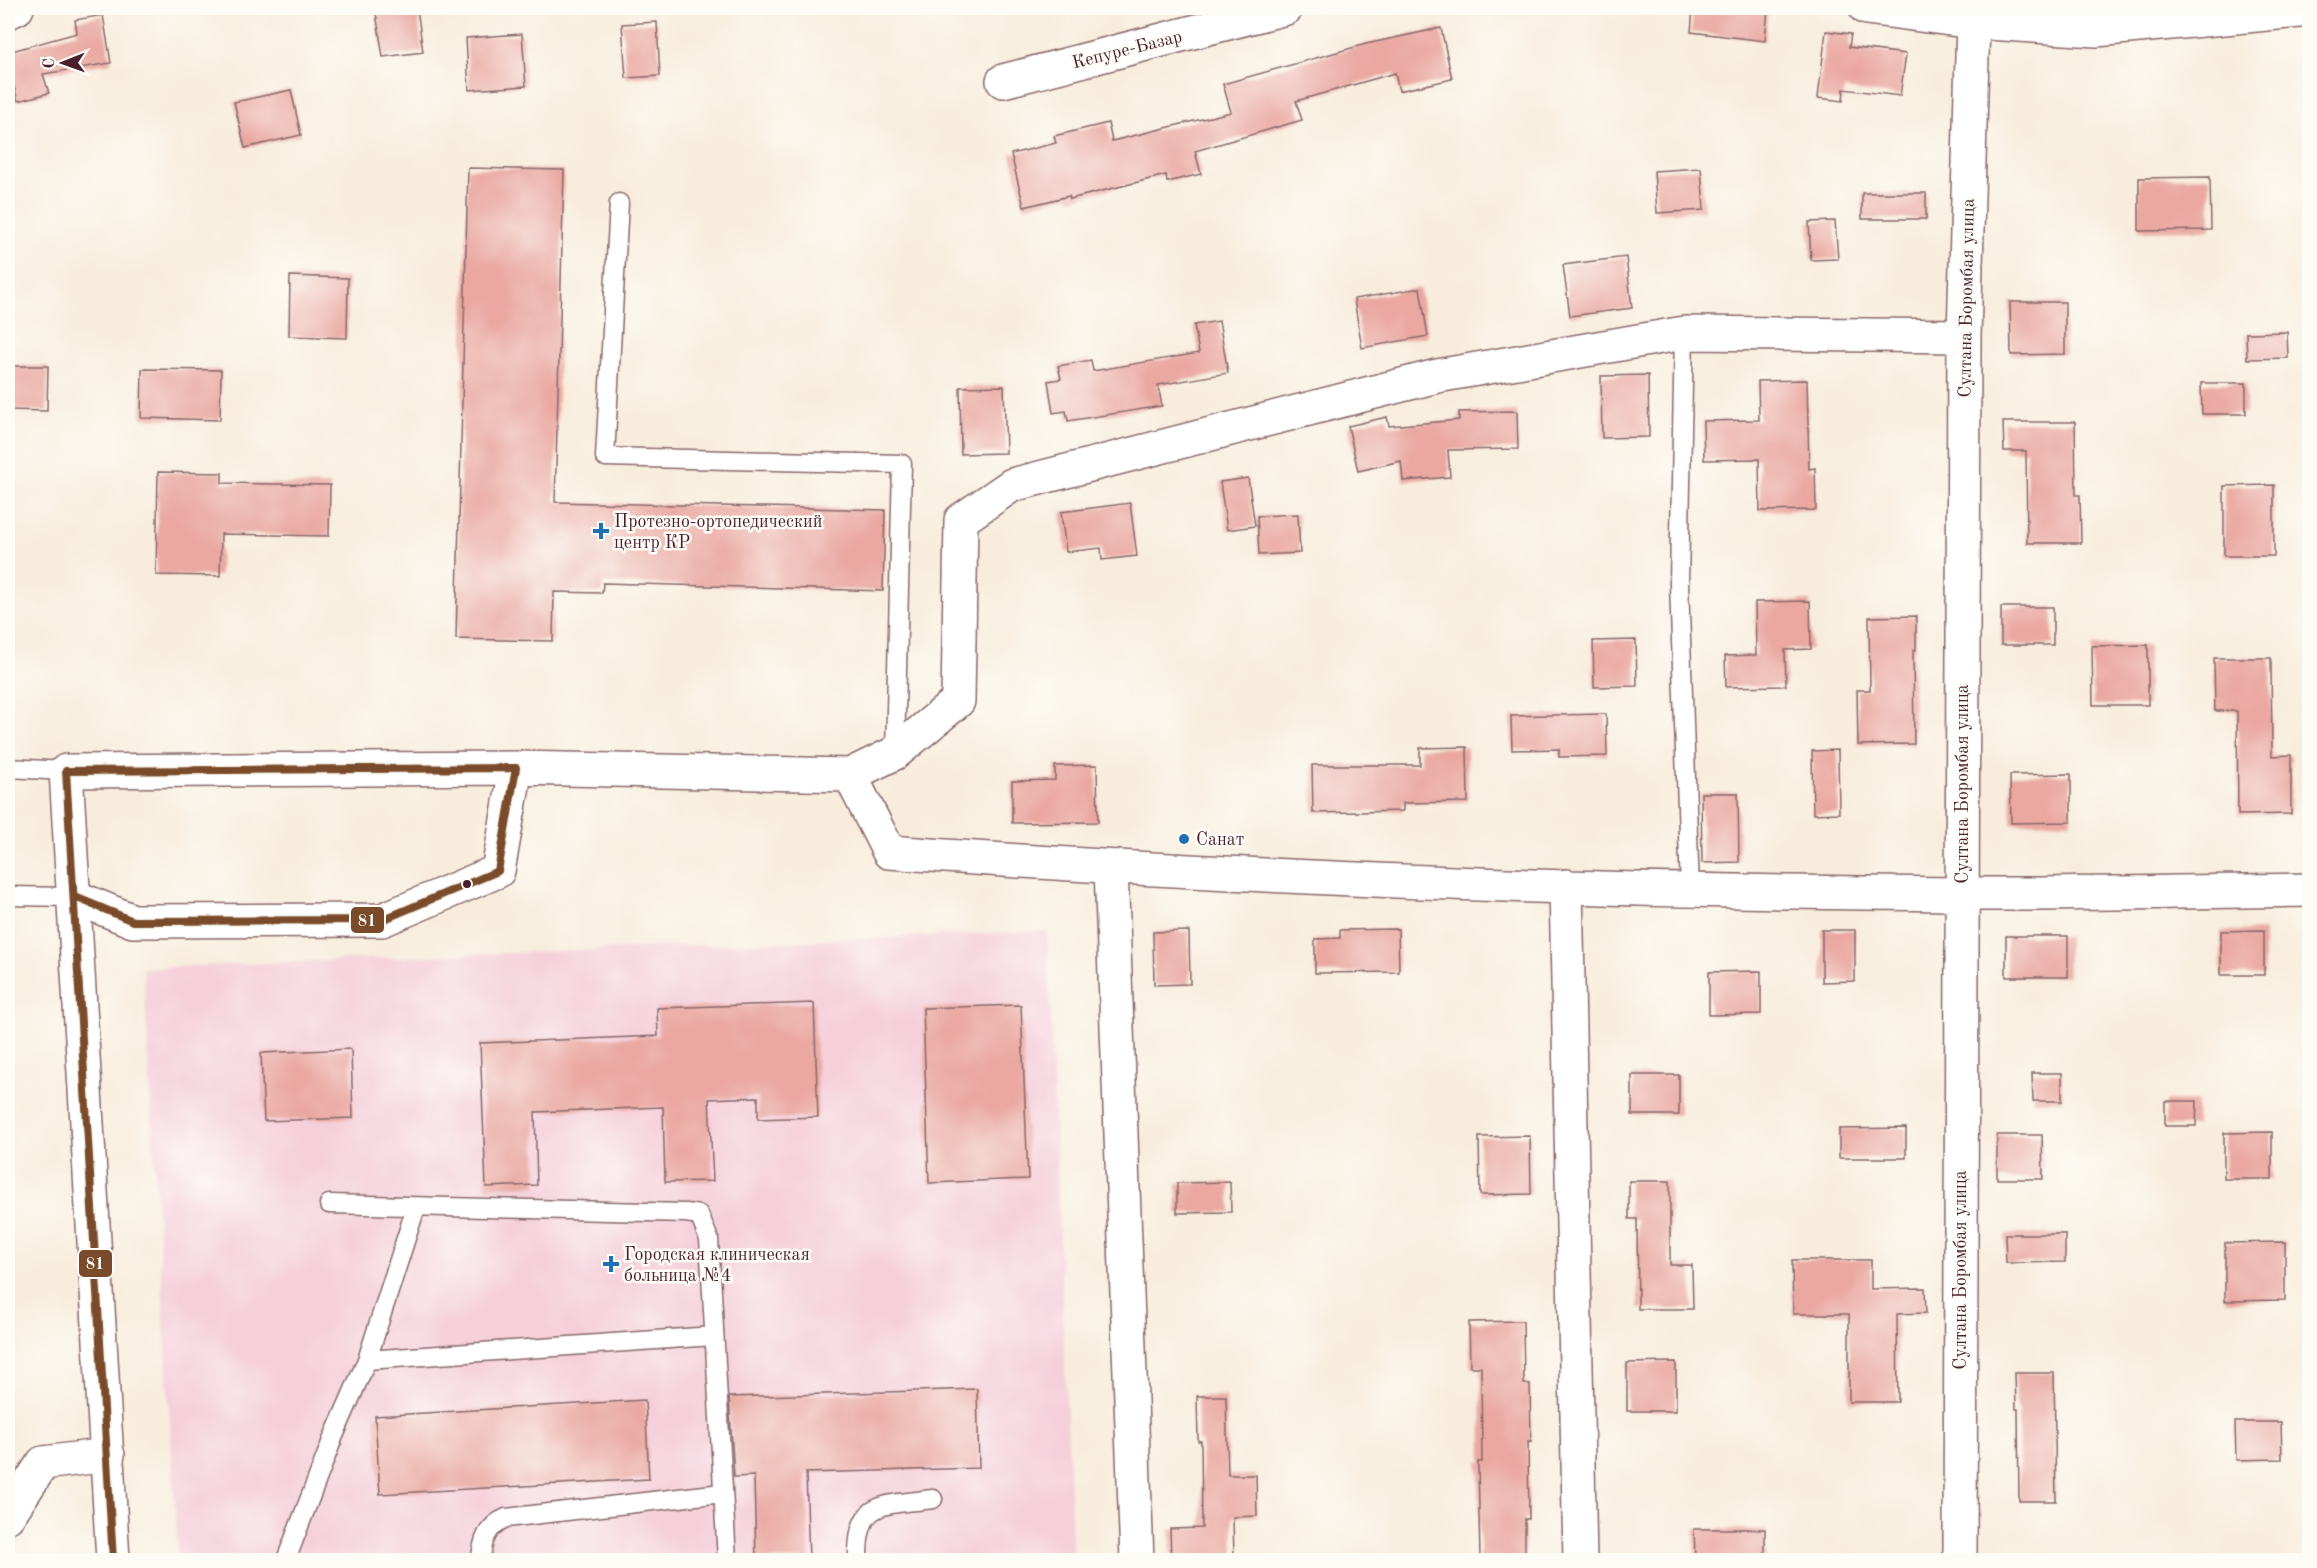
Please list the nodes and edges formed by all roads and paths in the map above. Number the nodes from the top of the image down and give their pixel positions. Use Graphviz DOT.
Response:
graph roads {
  1 [pos="17,8"];
  2 [pos="1286,8"];
  3 [pos="1866,8"];
  4 [pos="2310,10"];
  5 [pos="8,12"];
  6 [pos="1974,15"];
  7 [pos="1003,81"];
  8 [pos="619,203"];
  9 [pos="1684,333"];
  10 [pos="1964,336"];
  11 [pos="895,753"];
  12 [pos="8,768"];
  13 [pos="516,768"];
  14 [pos="66,771"];
  15 [pos="850,775"];
  16 [pos="1112,868"];
  17 [pos="1566,886"];
  18 [pos="1690,890"];
  19 [pos="2310,890"];
  20 [pos="1961,894"];
  21 [pos="8,896"];
  22 [pos="75,897"];
  23 [pos="329,1204"];
  24 [pos="416,1207"];
  25 [pos="713,1336"];
  26 [pos="367,1360"];
  27 [pos="108,1455"];
  28 [pos="722,1494"];
  29 [pos="933,1499"];
  30 [pos="8,1515"];
  31 [pos="113,1560"];
  32 [pos="286,1560"];
  33 [pos="481,1560"];
  34 [pos="727,1560"];
  35 [pos="858,1560"];
  36 [pos="1137,1560"];
  37 [pos="1580,1560"];
  38 [pos="1960,1560"];
  1 -- 5 [label="street"];
  2 -- 7 [label="street, Кепуре-Базар"];
  3 -- 6 [label="street"];
  4 -- 6 [label="street"];
  6 -- 10 [label="street, Султана Боромбая улица"];
  8 -- 11 [label="lane"];
  9 -- 10 [label="street"];
  9 -- 11 [label="street"];
  9 -- 18 [label="lane"];
  10 -- 20 [label="street, Султана Боромбая улица"];
  11 -- 15 [label="street"];
  12 -- 14 [label="lane"];
  13 -- 14 [label="street"];
  13 -- 15 [label="street"];
  13 -- 22 [label="street"];
  14 -- 22 [label="street"];
  15 -- 16 [label="street"];
  16 -- 17 [label="street"];
  16 -- 36 [label="street"];
  17 -- 18 [label="street"];
  17 -- 37 [label="street"];
  18 -- 20 [label="street"];
  19 -- 20 [label="street"];
  20 -- 38 [label="street, Султана Боромбая улица"];
  21 -- 22 [label="lane"];
  22 -- 27 [label="street"];
  23 -- 24 [label="lane"];
  24 -- 25 [label="lane"];
  24 -- 26 [label="lane"];
  25 -- 26 [label="lane"];
  25 -- 28 [label="lane"];
  26 -- 32 [label="lane"];
  27 -- 30 [label="street"];
  27 -- 31 [label="street"];
  28 -- 33 [label="lane"];
  28 -- 34 [label="lane"];
  29 -- 35 [label="lane"];
}
